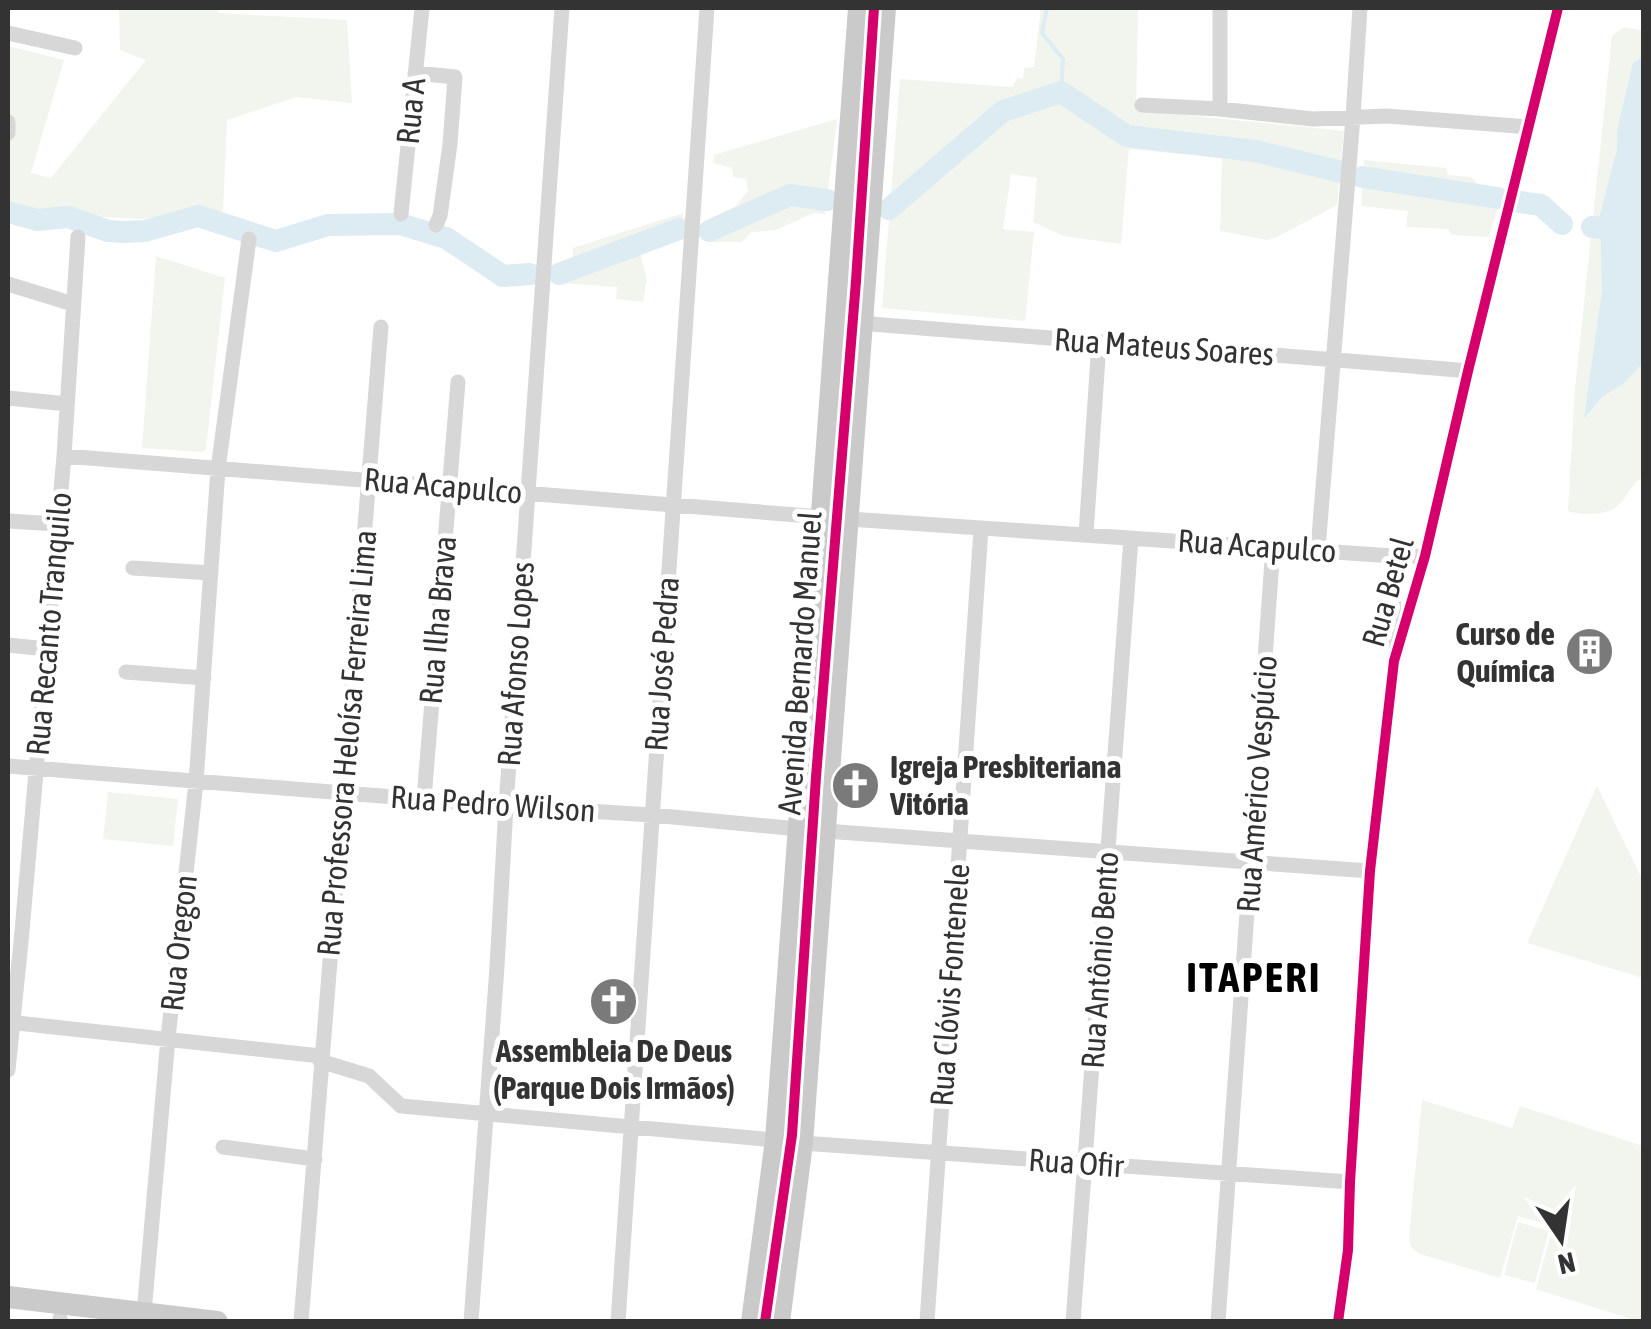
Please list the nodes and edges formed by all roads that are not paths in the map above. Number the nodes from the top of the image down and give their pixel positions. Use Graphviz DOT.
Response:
graph roads {
  1 [pos="422,8"];
  2 [pos="562,8"];
  3 [pos="708,8"];
  4 [pos="847,8"];
  5 [pos="858,8"];
  6 [pos="884,8"];
  7 [pos="1220,8"];
  8 [pos="1360,8"];
  9 [pos="1558,8"];
  10 [pos="8,33"];
  11 [pos="75,48"];
  12 [pos="415,72"];
  13 [pos="1142,105"];
  14 [pos="1220,109"];
  15 [pos="1353,117"];
  16 [pos="8,122"];
  17 [pos="1528,127"];
  18 [pos="8,134"];
  19 [pos="401,214"];
  20 [pos="436,225"];
  21 [pos="78,237"];
  22 [pos="249,239"];
  23 [pos="8,284"];
  24 [pos="73,304"];
  25 [pos="860,323"];
  26 [pos="381,326"];
  27 [pos="1099,343"];
  28 [pos="1333,358"];
  29 [pos="1468,371"];
  30 [pos="458,382"];
  31 [pos="8,398"];
  32 [pos="67,404"];
  33 [pos="829,412"];
  34 [pos="855,412"];
  35 [pos="64,456"];
  36 [pos="826,465"];
  37 [pos="852,467"];
  38 [pos="218,469"];
  39 [pos="369,480"];
  40 [pos="450,486"];
  41 [pos="528,492"];
  42 [pos="674,504"];
  43 [pos="822,517"];
  44 [pos="848,519"];
  45 [pos="8,520"];
  46 [pos="57,524"];
  47 [pos="981,529"];
  48 [pos="1086,534"];
  49 [pos="1131,538"];
  50 [pos="1274,546"];
  51 [pos="1318,549"];
  52 [pos="1393,556"];
  53 [pos="1426,556"];
  54 [pos="133,568"];
  55 [pos="211,573"];
  56 [pos="8,645"];
  57 [pos="47,649"];
  58 [pos="1394,661"];
  59 [pos="126,672"];
  60 [pos="204,678"];
  61 [pos="8,766"];
  62 [pos="35,768"];
  63 [pos="196,782"];
  64 [pos="343,793"];
  65 [pos="424,799"];
  66 [pos="506,806"];
  67 [pos="652,816"];
  68 [pos="799,830"];
  69 [pos="825,831"];
  70 [pos="960,841"];
  71 [pos="1108,852"];
  72 [pos="1252,861"];
  73 [pos="1370,871"];
  74 [pos="10,1022"];
  75 [pos="168,1038"];
  76 [pos="321,1058"];
  77 [pos="8,1070"];
  78 [pos="485,1112"];
  79 [pos="632,1128"];
  80 [pos="776,1140"];
  81 [pos="802,1142"];
  82 [pos="223,1148"];
  83 [pos="938,1154"];
  84 [pos="315,1159"];
  85 [pos="1086,1164"];
  86 [pos="1230,1172"];
  87 [pos="1350,1182"];
  88 [pos="8,1297"];
  89 [pos="8,1312"];
  90 [pos="144,1314"];
  91 [pos="60,1320"];
  92 [pos="91,1322"];
  93 [pos="217,1322"];
  94 [pos="301,1322"];
  95 [pos="471,1322"];
  96 [pos="618,1322"];
  97 [pos="752,1322"];
  98 [pos="779,1322"];
  99 [pos="926,1322"];
  100 [pos="1073,1322"];
  101 [pos="1218,1322"];
  102 [pos="1338,1322"];
  1 -- 12 [label="street, Rua A"];
  2 -- 41 [label="street, Rua Afonso Lopes"];
  3 -- 42 [label="street, Rua José Pedra"];
  4 -- 5 [label="street"];
  5 -- 33 [label="main road, Avenida Bernardo Manuel"];
  6 -- 25 [label="main road, Avenida Bernardo Manuel"];
  7 -- 14 [label="street"];
  8 -- 15 [label="street"];
  9 -- 17 [label="street, Rua Betel"];
  10 -- 11 [label="street"];
  12 -- 19 [label="street, Rua A"];
  12 -- 20 [label="street"];
  13 -- 14 [label="street"];
  14 -- 15 [label="street"];
  15 -- 17 [label="street"];
  15 -- 28 [label="street"];
  16 -- 18 [label="street"];
  17 -- 29 [label="street, Rua Betel"];
  21 -- 24 [label="street, Rua Recanto Tranquilo"];
  22 -- 38 [label="street, Rua Oregon"];
  23 -- 24 [label="street"];
  24 -- 32 [label="street, Rua Recanto Tranquilo"];
  25 -- 27 [label="street, Rua Mateus Soares"];
  25 -- 34 [label="main road, Avenida Bernardo Manuel"];
  26 -- 39 [label="street, Rua Professora Heloísa Ferreira Lima"];
  27 -- 28 [label="street, Rua Mateus Soares"];
  27 -- 48 [label="street"];
  28 -- 29 [label="street, Rua Mateus Soares"];
  28 -- 51 [label="street"];
  29 -- 53 [label="street, Rua Betel"];
  30 -- 40 [label="street, Rua Ilha Brava"];
  31 -- 32 [label="street"];
  32 -- 35 [label="street, Rua Recanto Tranquilo"];
  33 -- 34 [label="main road"];
  33 -- 36 [label="main road, Avenida Bernardo Manuel"];
  34 -- 37 [label="main road, Avenida Bernardo Manuel"];
  35 -- 38 [label="street, Rua Acapulco"];
  35 -- 46 [label="street, Rua Recanto Tranquilo"];
  36 -- 37 [label="main road"];
  36 -- 43 [label="main road, Avenida Bernardo Manuel"];
  37 -- 44 [label="main road, Avenida Bernardo Manuel"];
  38 -- 39 [label="street, Rua Acapulco"];
  38 -- 55 [label="street, Rua Oregon"];
  39 -- 40 [label="street, Rua Acapulco"];
  39 -- 64 [label="street, Rua Professora Heloísa Ferreira Lima"];
  40 -- 41 [label="street, Rua Acapulco"];
  40 -- 65 [label="street, Rua Ilha Brava"];
  41 -- 42 [label="street, Rua Acapulco"];
  41 -- 66 [label="street, Rua Afonso Lopes"];
  42 -- 43 [label="street, Rua Acapulco"];
  42 -- 67 [label="street, Rua José Pedra"];
  43 -- 68 [label="main road, Avenida Bernardo Manuel"];
  44 -- 47 [label="street, Rua Acapulco"];
  44 -- 69 [label="main road, Avenida Bernardo Manuel"];
  45 -- 46 [label="street"];
  46 -- 57 [label="street, Rua Recanto Tranquilo"];
  47 -- 48 [label="street, Rua Acapulco"];
  47 -- 70 [label="street, Rua Clóvis Fontenele"];
  48 -- 49 [label="street, Rua Acapulco"];
  49 -- 50 [label="street, Rua Acapulco"];
  49 -- 71 [label="street, Rua Antônio Bento"];
  50 -- 51 [label="street, Rua Acapulco"];
  50 -- 72 [label="street, Rua Américo Vespúcio"];
  51 -- 52 [label="street, Rua Acapulco"];
  52 -- 53 [label="street, Rua Acapulco"];
  52 -- 58 [label="street, Rua Betel"];
  53 -- 58 [label="street, Rua Betel"];
  54 -- 55 [label="street"];
  55 -- 60 [label="street, Rua Oregon"];
  56 -- 57 [label="street"];
  57 -- 62 [label="street, Rua Recanto Tranquilo"];
  58 -- 73 [label="street, Rua Betel"];
  59 -- 60 [label="street"];
  60 -- 63 [label="street, Rua Oregon"];
  61 -- 62 [label="street, Rua Pedro Wilson"];
  62 -- 63 [label="street, Rua Pedro Wilson"];
  62 -- 74 [label="street, Rua Recanto Tranquilo"];
  63 -- 64 [label="street, Rua Pedro Wilson"];
  63 -- 75 [label="street, Rua Oregon"];
  64 -- 65 [label="street, Rua Pedro Wilson"];
  64 -- 76 [label="street, Rua Professora Heloísa Ferreira Lima"];
  65 -- 66 [label="street, Rua Pedro Wilson"];
  66 -- 67 [label="street, Rua Pedro Wilson"];
  66 -- 78 [label="street, Rua Afonso Lopes"];
  67 -- 68 [label="street, Rua Pedro Wilson"];
  67 -- 79 [label="street, Rua José Pedra"];
  68 -- 80 [label="main road, Avenida Bernardo Manuel"];
  69 -- 70 [label="street"];
  69 -- 81 [label="main road, Avenida Bernardo Manuel"];
  70 -- 71 [label="street"];
  70 -- 83 [label="street, Rua Clóvis Fontenele"];
  71 -- 72 [label="street"];
  71 -- 85 [label="street, Rua Antônio Bento"];
  72 -- 73 [label="street"];
  72 -- 86 [label="street, Rua Américo Vespúcio"];
  73 -- 87 [label="street, Rua Betel"];
  74 -- 75 [label="street"];
  74 -- 77 [label="street, Rua Recanto Tranquilo"];
  75 -- 76 [label="street"];
  75 -- 90 [label="street, Rua Oregon"];
  76 -- 78 [label="street"];
  76 -- 84 [label="street, Rua Professora Heloísa Ferreira Lima"];
  78 -- 79 [label="street"];
  78 -- 95 [label="street, Rua Afonso Lopes"];
  79 -- 80 [label="street"];
  79 -- 96 [label="street, Rua José Pedra"];
  80 -- 97 [label="main road, Avenida Bernardo Manuel"];
  81 -- 83 [label="street, Rua Ofir"];
  81 -- 98 [label="main road, Avenida Bernardo Manuel"];
  82 -- 84 [label="street"];
  83 -- 85 [label="street, Rua Ofir"];
  83 -- 99 [label="street, Rua Clóvis Fontenele"];
  84 -- 94 [label="street, Rua Professora Heloísa Ferreira Lima"];
  85 -- 86 [label="street, Rua Ofir"];
  85 -- 100 [label="street, Rua Antônio Bento"];
  86 -- 87 [label="street, Rua Ofir"];
  86 -- 101 [label="street, Rua Américo Vespúcio"];
  87 -- 102 [label="street, Rua Betel"];
  88 -- 90 [label="main road"];
  89 -- 91 [label="main road"];
  90 -- 93 [label="main road"];
  91 -- 92 [label="main road"];
}
